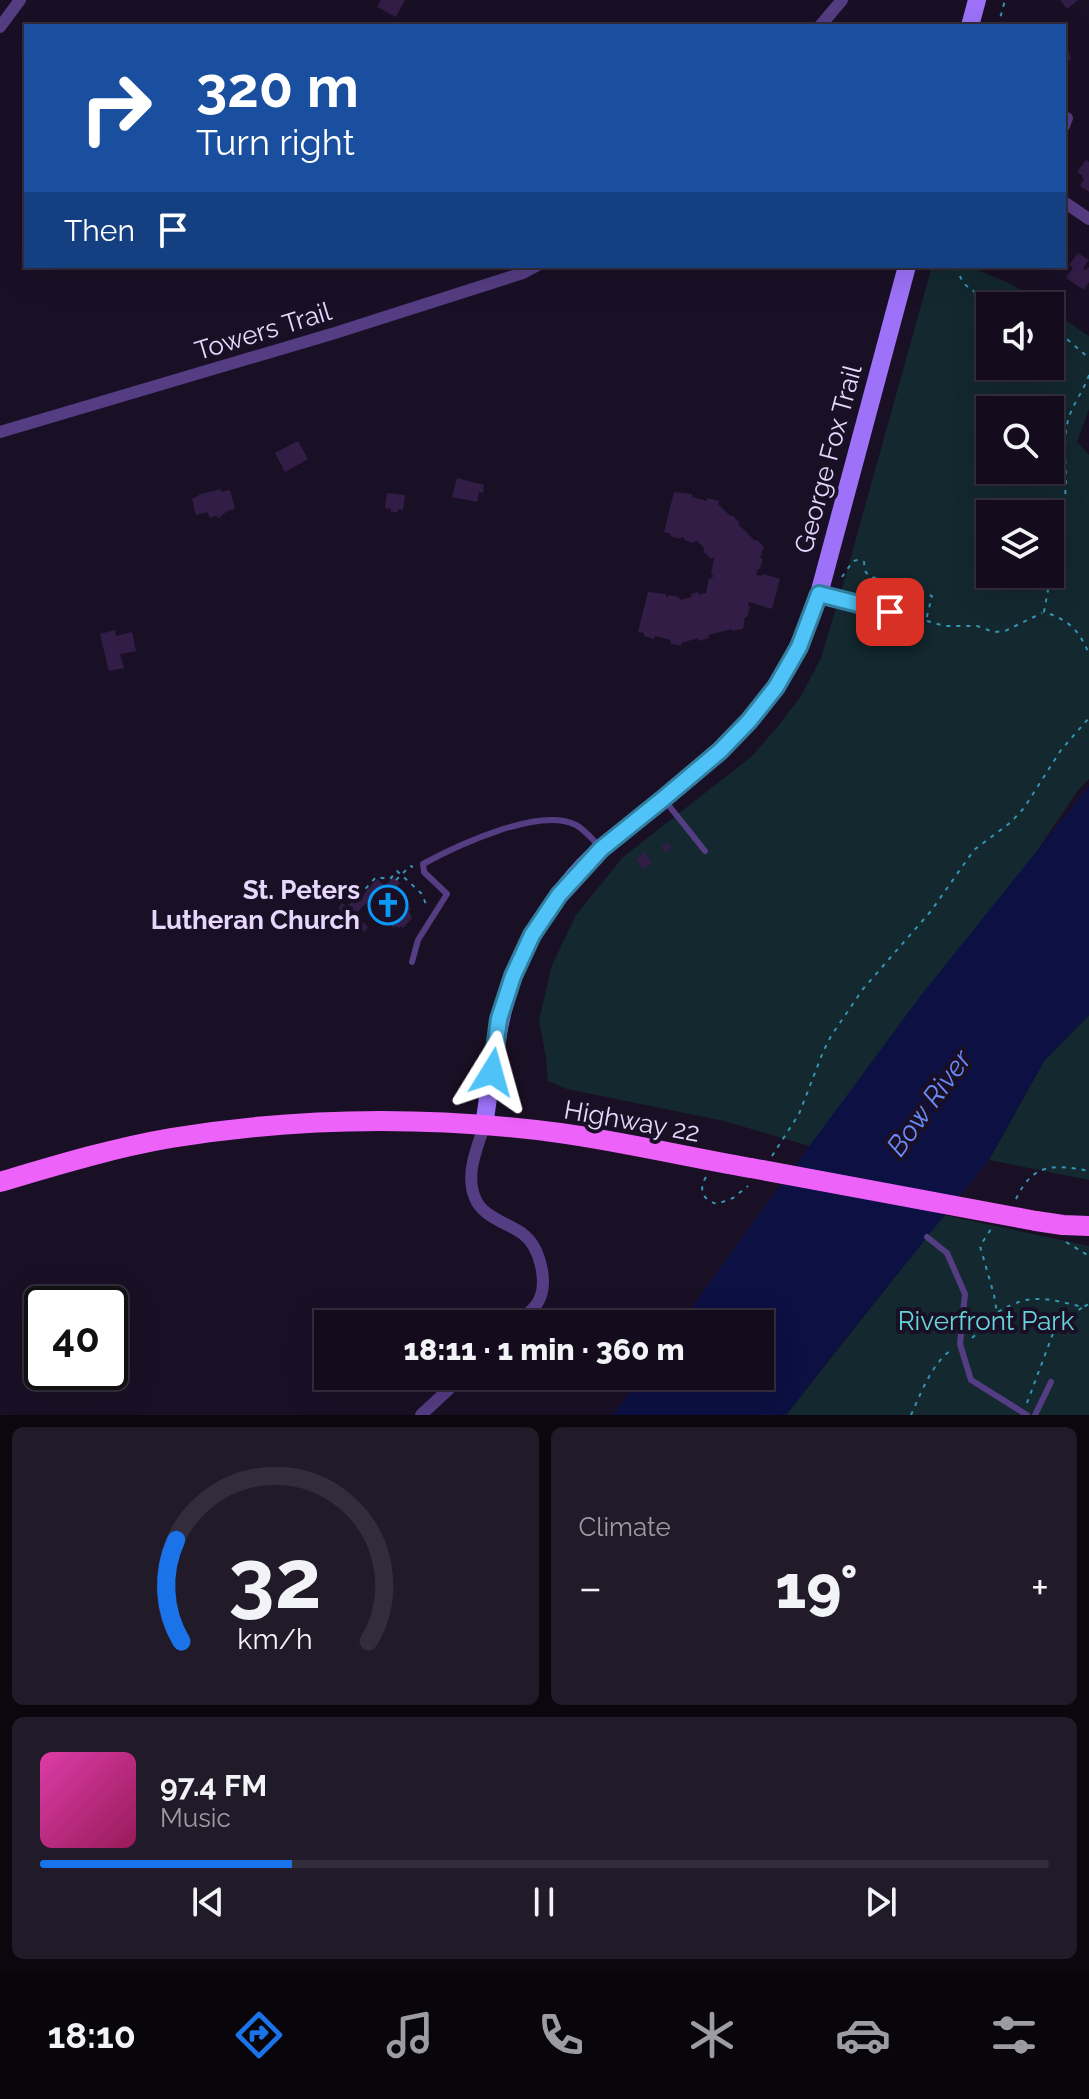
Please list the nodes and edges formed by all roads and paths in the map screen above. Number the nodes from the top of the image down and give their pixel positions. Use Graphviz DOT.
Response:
graph roads {
  1 [pos="20,0"];
  2 [pos="842,0"];
  3 [pos="977,0"];
  4 [pos="1005,0"];
  5 [pos="822,24"];
  6 [pos="971,24"];
  7 [pos="999,24"];
  8 [pos="0,27"];
  9 [pos="1066,203"];
  10 [pos="1089,219"];
  11 [pos="532,268"];
  12 [pos="906,268"];
  13 [pos="958,268"];
  14 [pos="977,292"];
  15 [pos="1064,338"];
  16 [pos="1089,358"];
  17 [pos="1089,375"];
  18 [pos="0,432"];
  19 [pos="824,573"];
  20 [pos="819,594"];
  21 [pos="1044,612"];
  22 [pos="913,617"];
  23 [pos="1089,654"];
  24 [pos="1089,718"];
  25 [pos="663,799"];
  26 [pos="601,849"];
  27 [pos="705,851"];
  28 [pos="422,868"];
  29 [pos="401,875"];
  30 [pos="396,880"];
  31 [pos="359,896"];
  32 [pos="428,908"];
  33 [pos="412,962"];
  34 [pos="484,1126"];
  35 [pos="781,1144"];
  36 [pos="1089,1171"];
  37 [pos="710,1175"];
  38 [pos="0,1182"];
  39 [pos="733,1198"];
  40 [pos="1010,1206"];
  41 [pos="1063,1225"];
  42 [pos="1089,1226"];
  43 [pos="993,1227"];
  44 [pos="1089,1236"];
  45 [pos="927,1237"];
  46 [pos="1089,1304"];
  47 [pos="1083,1307"];
  48 [pos="530,1310"];
  49 [pos="997,1313"];
  50 [pos="960,1344"];
  51 [pos="1051,1382"];
  52 [pos="448,1390"];
  53 [pos="1025,1414"];
  54 [pos="421,1415"];
  55 [pos="911,1415"];
  56 [pos="1035,1415"];
  1 -- 8 [label="street"];
  2 -- 5 [label="street"];
  3 -- 6 [label="street"];
  4 -- 7 [label="path"];
  9 -- 10 [label="street"];
  11 -- 18 [label="street, Towers Trail"];
  12 -- 19 [label="street, George Fox Trail"];
  13 -- 14 [label="path"];
  15 -- 16 [label="path"];
  17 -- 21 [label="path"];
  19 -- 20 [label="street, George Fox Trail"];
  19 -- 21 [label="path"];
  20 -- 22 [label="lane"];
  20 -- 25 [label="street, George Fox Trail"];
  21 -- 23 [label="path"];
  24 -- 35 [label="path"];
  25 -- 26 [label="street, George Fox Trail"];
  25 -- 27 [label="lane"];
  26 -- 28 [label="lane"];
  26 -- 34 [label="street, George Fox Trail"];
  28 -- 29 [label="path"];
  28 -- 33 [label="lane"];
  29 -- 30 [label="path"];
  29 -- 31 [label="path"];
  29 -- 32 [label="path"];
  34 -- 38 [label="main road, Highway 22"];
  34 -- 41 [label="main road, Highway 22, bridge"];
  34 -- 48 [label="street"];
  36 -- 40 [label="path"];
  37 -- 39 [label="path"];
  41 -- 42 [label="main road, Highway 22"];
  41 -- 44 [label="main road, Highway 22"];
  43 -- 49 [label="path"];
  45 -- 50 [label="lane"];
  46 -- 47 [label="path"];
  47 -- 49 [label="path"];
  47 -- 53 [label="path"];
  49 -- 50 [label="path"];
  50 -- 53 [label="lane"];
  50 -- 55 [label="path"];
  51 -- 56 [label="lane"];
  52 -- 54 [label="street"];
}
